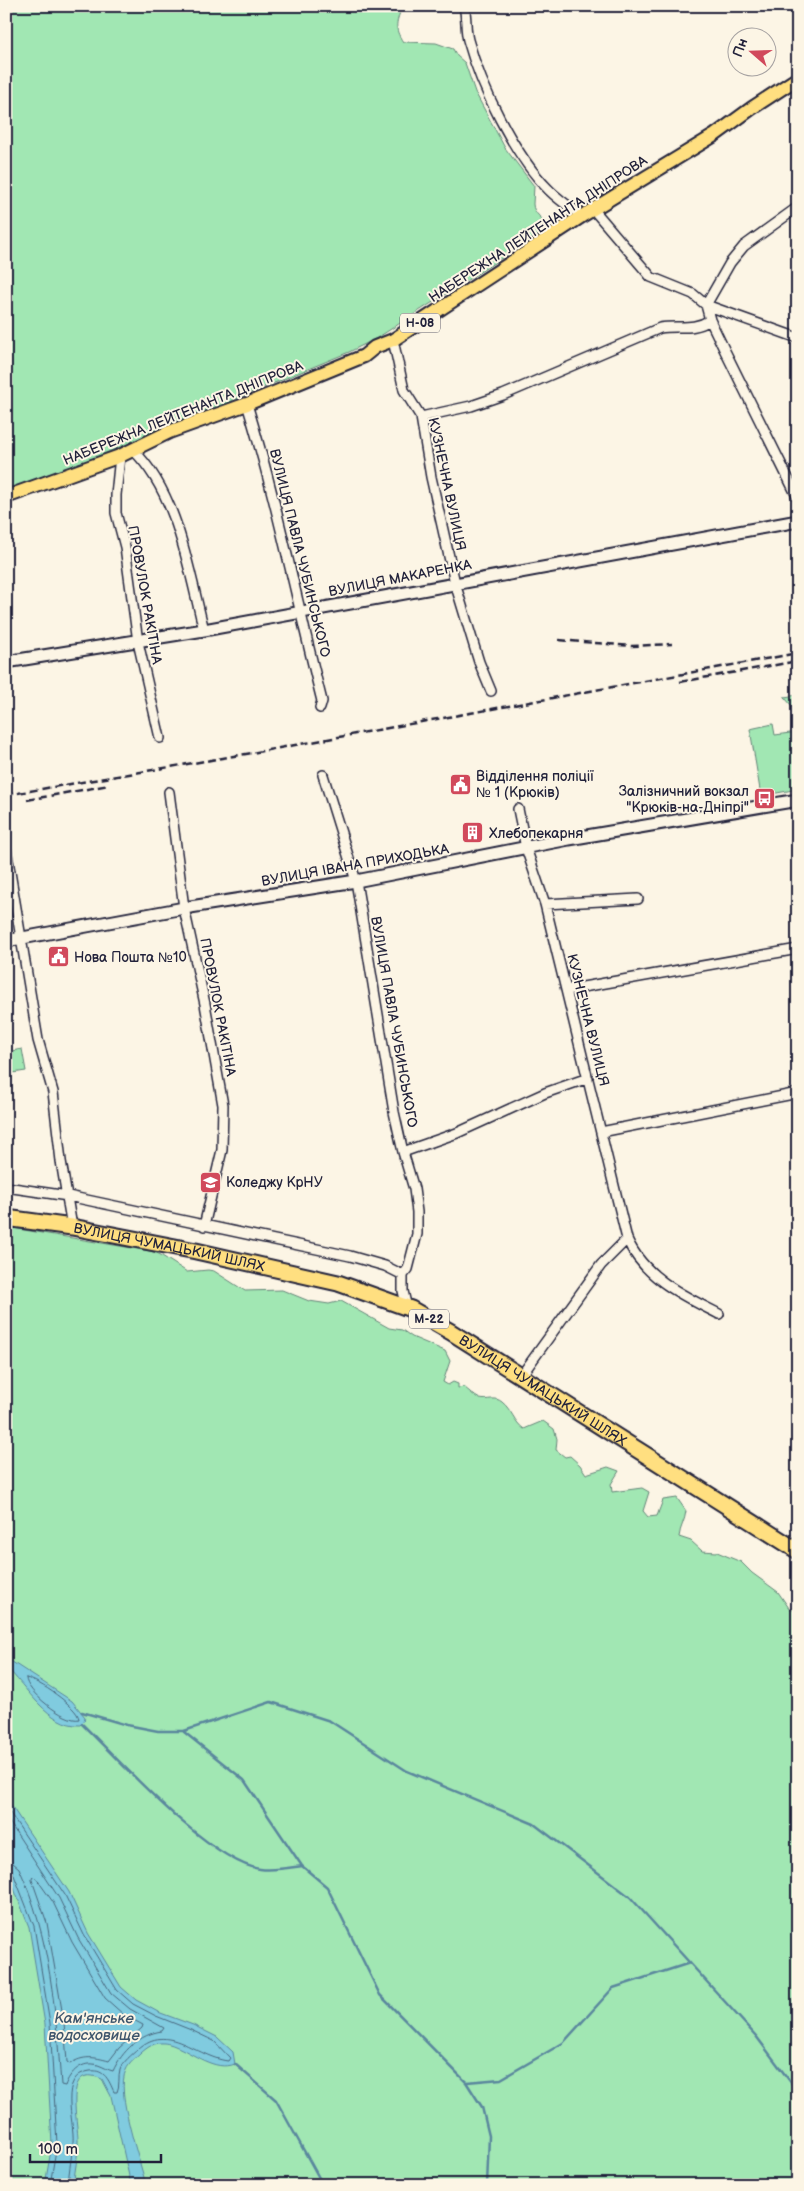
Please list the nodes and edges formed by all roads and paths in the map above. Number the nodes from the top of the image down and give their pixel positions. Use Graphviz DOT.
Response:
graph roads {
  1 [pos="464,6"];
  2 [pos="798,78"];
  3 [pos="798,207"];
  4 [pos="593,209"];
  5 [pos="582,216"];
  6 [pos="706,305"];
  7 [pos="710,320"];
  8 [pos="798,338"];
  9 [pos="393,340"];
  10 [pos="247,404"];
  11 [pos="421,417"];
  12 [pos="133,450"];
  13 [pos="120,456"];
  14 [pos="6,497"];
  15 [pos="798,498"];
  16 [pos="798,521"];
  17 [pos="455,583"];
  18 [pos="300,612"];
  19 [pos="204,630"];
  20 [pos="138,642"];
  21 [pos="6,662"];
  22 [pos="491,691"];
  23 [pos="320,708"];
  24 [pos="160,738"];
  25 [pos="323,774"];
  26 [pos="169,792"];
  27 [pos="798,800"];
  28 [pos="518,809"];
  29 [pos="6,848"];
  30 [pos="526,848"];
  31 [pos="356,880"];
  32 [pos="638,898"];
  33 [pos="545,904"];
  34 [pos="184,908"];
  35 [pos="22,938"];
  36 [pos="6,941"];
  37 [pos="798,949"];
  38 [pos="566,990"];
  39 [pos="588,1078"];
  40 [pos="798,1093"];
  41 [pos="601,1132"];
  42 [pos="403,1152"];
  43 [pos="6,1186"];
  44 [pos="68,1196"];
  45 [pos="6,1218"];
  46 [pos="204,1226"];
  47 [pos="72,1228"];
  48 [pos="627,1239"];
  49 [pos="404,1275"];
  50 [pos="407,1308"];
  51 [pos="719,1314"];
  52 [pos="521,1376"];
  53 [pos="798,1551"];
  1 -- 5 [label="street"];
  2 -- 4 [label="main road, НАБЕРЕЖНА ЛЕЙТЕНАНТА ДНІПРОВА / Н-08"];
  3 -- 6 [label="street"];
  4 -- 5 [label="main road, НАБЕРЕЖНА ЛЕЙТЕНАНТА ДНІПРОВА / Н-08"];
  4 -- 6 [label="street"];
  5 -- 9 [label="main road, НАБЕРЕЖНА ЛЕЙТЕНАНТА ДНІПРОВА / Н-08"];
  6 -- 7 [label="street"];
  6 -- 8 [label="street"];
  7 -- 11 [label="street"];
  7 -- 15 [label="street"];
  9 -- 10 [label="main road, НАБЕРЕЖНА ЛЕЙТЕНАНТА ДНІПРОВА / Н-08"];
  9 -- 11 [label="street, КУЗНЕЧНА ВУЛИЦЯ"];
  10 -- 12 [label="main road, НАБЕРЕЖНА ЛЕЙТЕНАНТА ДНІПРОВА / Н-08"];
  10 -- 18 [label="street, ВУЛИЦЯ ПАВЛА ЧУБИНСЬКОГО"];
  11 -- 17 [label="street, КУЗНЕЧНА ВУЛИЦЯ"];
  12 -- 13 [label="main road, НАБЕРЕЖНА ЛЕЙТЕНАНТА ДНІПРОВА / Н-08"];
  12 -- 19 [label="street"];
  13 -- 14 [label="main road, НАБЕРЕЖНА ЛЕЙТЕНАНТА ДНІПРОВА / Н-08"];
  13 -- 20 [label="street, ПРОВУЛОК РАКІТІНА"];
  16 -- 17 [label="main road, ВУЛИЦЯ МАКАРЕНКА"];
  17 -- 18 [label="main road, ВУЛИЦЯ МАКАРЕНКА"];
  17 -- 22 [label="street, КУЗНЕЧНА ВУЛИЦЯ"];
  18 -- 19 [label="main road, ВУЛИЦЯ МАКАРЕНКА"];
  18 -- 23 [label="street, ВУЛИЦЯ ПАВЛА ЧУБИНСЬКОГО"];
  19 -- 20 [label="main road, ВУЛИЦЯ МАКАРЕНКА"];
  20 -- 21 [label="main road, ВУЛИЦЯ МАКАРЕНКА"];
  20 -- 24 [label="street, ПРОВУЛОК РАКІТІНА"];
  25 -- 31 [label="street, ВУЛИЦЯ ПАВЛА ЧУБИНСЬКОГО"];
  26 -- 34 [label="street, ПРОВУЛОК РАКІТІНА"];
  27 -- 30 [label="main road, ВУЛИЦЯ ІВАНА ПРИХОДЬКА"];
  28 -- 30 [label="street, КУЗНЕЧНА ВУЛИЦЯ"];
  29 -- 35 [label="street"];
  30 -- 31 [label="main road, ВУЛИЦЯ ІВАНА ПРИХОДЬКА"];
  30 -- 33 [label="street, КУЗНЕЧНА ВУЛИЦЯ"];
  31 -- 34 [label="main road, ВУЛИЦЯ ІВАНА ПРИХОДЬКА"];
  31 -- 42 [label="street, ВУЛИЦЯ ПАВЛА ЧУБИНСЬКОГО"];
  32 -- 33 [label="street"];
  33 -- 38 [label="street, КУЗНЕЧНА ВУЛИЦЯ"];
  34 -- 35 [label="main road, ВУЛИЦЯ ІВАНА ПРИХОДЬКА"];
  34 -- 46 [label="street, ПРОВУЛОК РАКІТІНА"];
  35 -- 36 [label="main road, ВУЛИЦЯ ІВАНА ПРИХОДЬКА"];
  35 -- 44 [label="street"];
  37 -- 38 [label="street"];
  38 -- 39 [label="street, КУЗНЕЧНА ВУЛИЦЯ"];
  39 -- 41 [label="street, КУЗНЕЧНА ВУЛИЦЯ"];
  39 -- 42 [label="street"];
  40 -- 41 [label="street"];
  41 -- 48 [label="street, КУЗНЕЧНА ВУЛИЦЯ"];
  42 -- 49 [label="street, ВУЛИЦЯ ПАВЛА ЧУБИНСЬКОГО"];
  43 -- 44 [label="street"];
  44 -- 46 [label="street"];
  44 -- 47 [label="street"];
  45 -- 47 [label="highway, ВУЛИЦЯ ЧУМАЦЬКИЙ ШЛЯХ / М-22"];
  46 -- 49 [label="street"];
  47 -- 50 [label="highway, ВУЛИЦЯ ЧУМАЦЬКИЙ ШЛЯХ / М-22"];
  48 -- 51 [label="street, КУЗНЕЧНА ВУЛИЦЯ"];
  48 -- 52 [label="street"];
  49 -- 50 [label="street"];
  50 -- 52 [label="highway, ВУЛИЦЯ ЧУМАЦЬКИЙ ШЛЯХ / М-22"];
  52 -- 53 [label="highway, ВУЛИЦЯ ЧУМАЦЬКИЙ ШЛЯХ / М-22"];
}
